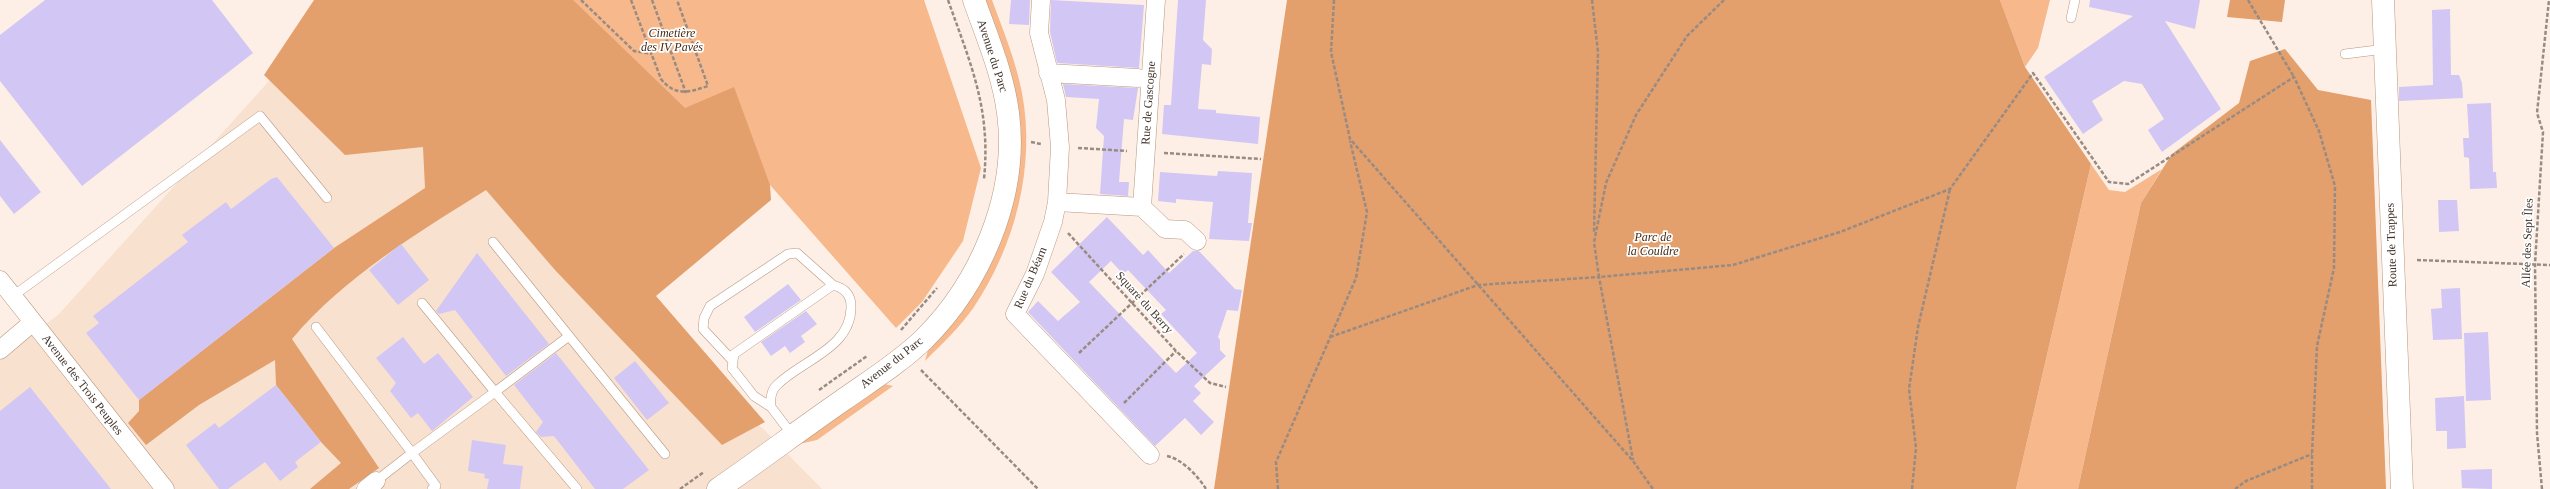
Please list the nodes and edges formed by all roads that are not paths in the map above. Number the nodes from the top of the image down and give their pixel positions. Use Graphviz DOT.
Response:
graph roads {
  1 [pos="974,0"];
  2 [pos="1041,0"];
  3 [pos="1156,0"];
  4 [pos="2075,0"];
  5 [pos="2383,0"];
  6 [pos="2070,18"];
  7 [pos="2385,48"];
  8 [pos="2345,54"];
  9 [pos="1048,73"];
  10 [pos="1138,78"];
  11 [pos="327,198"];
  12 [pos="1057,202"];
  13 [pos="1142,207"];
  14 [pos="1198,241"];
  15 [pos="493,242"];
  16 [pos="0,280"];
  17 [pos="833,285"];
  18 [pos="13,296"];
  19 [pos="422,303"];
  20 [pos="33,322"];
  21 [pos="316,327"];
  22 [pos="569,336"];
  23 [pos="0,350"];
  24 [pos="732,360"];
  25 [pos="495,392"];
  26 [pos="771,407"];
  27 [pos="793,436"];
  28 [pos="412,453"];
  29 [pos="665,454"];
  30 [pos="1150,455"];
  31 [pos="371,485"];
  32 [pos="165,489"];
  33 [pos="432,489"];
  34 [pos="577,489"];
  35 [pos="718,489"];
  36 [pos="2402,489"];
  1 -- 27 [label="street, Avenue du Parc"];
  2 -- 9 [label="street, Rue du Béarn"];
  3 -- 13 [label="street, Rue de Gascogne"];
  4 -- 6 [label="lane"];
  5 -- 7 [label="street, Route de Trappes"];
  7 -- 8 [label="lane"];
  7 -- 36 [label="street, Route de Trappes"];
  9 -- 10 [label="street"];
  9 -- 12 [label="street, Rue du Béarn"];
  11 -- 18 [label="lane"];
  12 -- 13 [label="street"];
  12 -- 30 [label="street, Rue du Béarn"];
  13 -- 14 [label="street"];
  15 -- 22 [label="lane"];
  16 -- 18 [label="street, Avenue des Trois Peuples"];
  17 -- 24 [label="lane"];
  17 -- 24 [label="lane"];
  17 -- 26 [label="lane"];
  18 -- 20 [label="street, Avenue des Trois Peuples"];
  19 -- 25 [label="lane"];
  20 -- 23 [label="street"];
  20 -- 32 [label="street, Avenue des Trois Peuples"];
  21 -- 28 [label="lane"];
  22 -- 25 [label="lane"];
  22 -- 29 [label="lane"];
  24 -- 26 [label="lane"];
  25 -- 28 [label="lane"];
  25 -- 34 [label="lane"];
  26 -- 27 [label="lane"];
  27 -- 35 [label="street, Avenue du Parc"];
  28 -- 31 [label="lane"];
  28 -- 33 [label="lane"];
}
